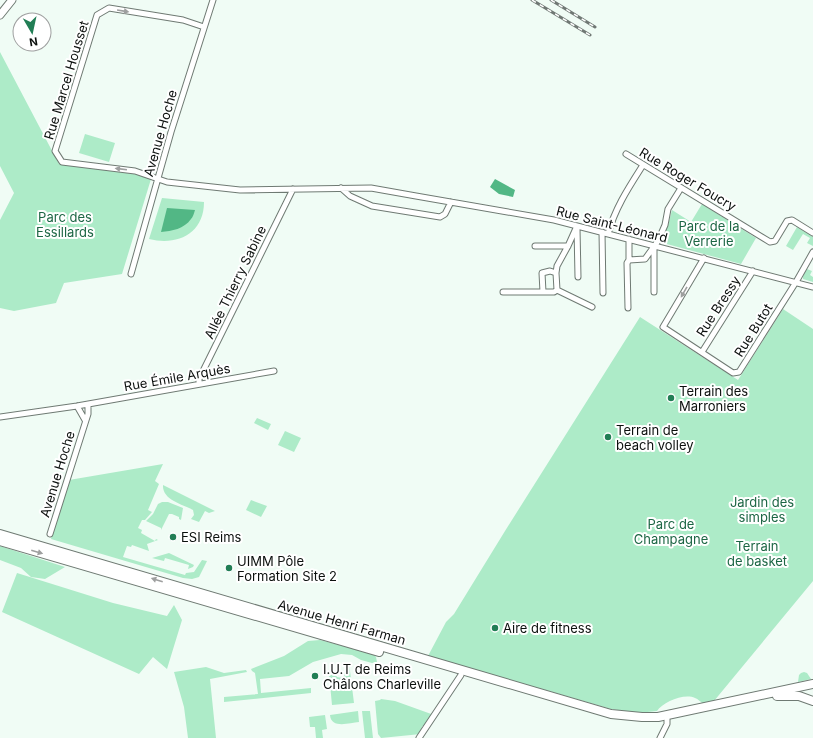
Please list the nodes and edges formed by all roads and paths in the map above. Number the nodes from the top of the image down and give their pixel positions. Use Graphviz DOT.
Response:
graph roads {
  1 [pos="12,0"];
  2 [pos="213,0"];
  3 [pos="0,15"];
  4 [pos="204,27"];
  5 [pos="626,154"];
  6 [pos="643,165"];
  7 [pos="158,180"];
  8 [pos="341,188"];
  9 [pos="681,188"];
  10 [pos="293,189"];
  11 [pos="451,202"];
  12 [pos="577,226"];
  13 [pos="605,233"];
  14 [pos="813,233"];
  15 [pos="629,239"];
  16 [pos="535,246"];
  17 [pos="568,246"];
  18 [pos="654,247"];
  19 [pos="813,252"];
  20 [pos="704,258"];
  21 [pos="629,260"];
  22 [pos="753,271"];
  23 [pos="556,273"];
  24 [pos="131,274"];
  25 [pos="578,277"];
  26 [pos="796,282"];
  27 [pos="813,287"];
  28 [pos="557,290"];
  29 [pos="503,292"];
  30 [pos="542,292"];
  31 [pos="654,292"];
  32 [pos="603,293"];
  33 [pos="592,308"];
  34 [pos="628,308"];
  35 [pos="702,352"];
  36 [pos="274,371"];
  37 [pos="199,384"];
  38 [pos="86,404"];
  39 [pos="77,406"];
  40 [pos="0,417"];
  41 [pos="85,420"];
  42 [pos="0,534"];
  43 [pos="50,534"];
  44 [pos="0,541"];
  45 [pos="461,675"];
  46 [pos="811,685"];
  47 [pos="809,698"];
  48 [pos="662,720"];
  49 [pos="419,738"];
  50 [pos="660,738"];
  1 -- 3 [label="street"];
  2 -- 4 [label="street, Avenue Hoche"];
  4 -- 7 [label="street, Avenue Hoche"];
  7 -- 4 [label="street, Rue Marcel Housset, one-way"];
  5 -- 6 [label="street, Rue Roger Foucry"];
  6 -- 9 [label="street, Rue Roger Foucry"];
  6 -- 13 [label="street"];
  7 -- 10 [label="street, Rue Saint-Léonard"];
  7 -- 24 [label="street, Avenue Hoche"];
  8 -- 10 [label="street, Rue Saint-Léonard"];
  8 -- 11 [label="street, Rue Saint-Léonard"];
  8 -- 11 [label="street"];
  9 -- 14 [label="street, Rue Roger Foucry"];
  9 -- 18 [label="street"];
  10 -- 37 [label="street, Allée Thierry Sabine"];
  11 -- 12 [label="street, Rue Saint-Léonard"];
  12 -- 13 [label="street, Rue Saint-Léonard"];
  12 -- 17 [label="street"];
  12 -- 25 [label="street"];
  13 -- 15 [label="street, Rue Saint-Léonard"];
  13 -- 32 [label="street"];
  15 -- 18 [label="street, Rue Saint-Léonard"];
  15 -- 21 [label="street"];
  16 -- 17 [label="street"];
  17 -- 23 [label="street"];
  18 -- 20 [label="street, Rue Saint-Léonard"];
  18 -- 21 [label="street"];
  18 -- 31 [label="street"];
  19 -- 26 [label="street, Rue Butot"];
  20 -- 22 [label="street, Rue Saint-Léonard"];
  20 -- 35 [label="street, Rue Butot, one-way"];
  21 -- 34 [label="street"];
  22 -- 26 [label="street, Rue Saint-Léonard"];
  22 -- 35 [label="street, Rue Bressy"];
  23 -- 28 [label="street"];
  23 -- 30 [label="street"];
  26 -- 27 [label="street, Rue Saint-Léonard"];
  26 -- 35 [label="street, Rue Butot"];
  28 -- 30 [label="street"];
  28 -- 33 [label="street"];
  29 -- 30 [label="street"];
  36 -- 37 [label="street, Rue Émile Arquès"];
  37 -- 38 [label="street, Rue Émile Arquès"];
  38 -- 39 [label="street, Rue Émile Arquès"];
  38 -- 41 [label="street, Avenue Hoche"];
  39 -- 40 [label="street, Rue Émile Arquès"];
  39 -- 41 [label="street"];
  41 -- 43 [label="street, Avenue Hoche"];
  46 -- 42 [label="main road, Avenue Henri Farman, one-way"];
  44 -- 45 [label="main road, Avenue Henri Farman, one-way"];
  45 -- 48 [label="main road, Avenue Henri Farman"];
  45 -- 49 [label="street"];
  46 -- 47 [label="street"];
  47 -- 48 [label="main road, Avenue Henri Farman"];
  48 -- 50 [label="street"];
}
